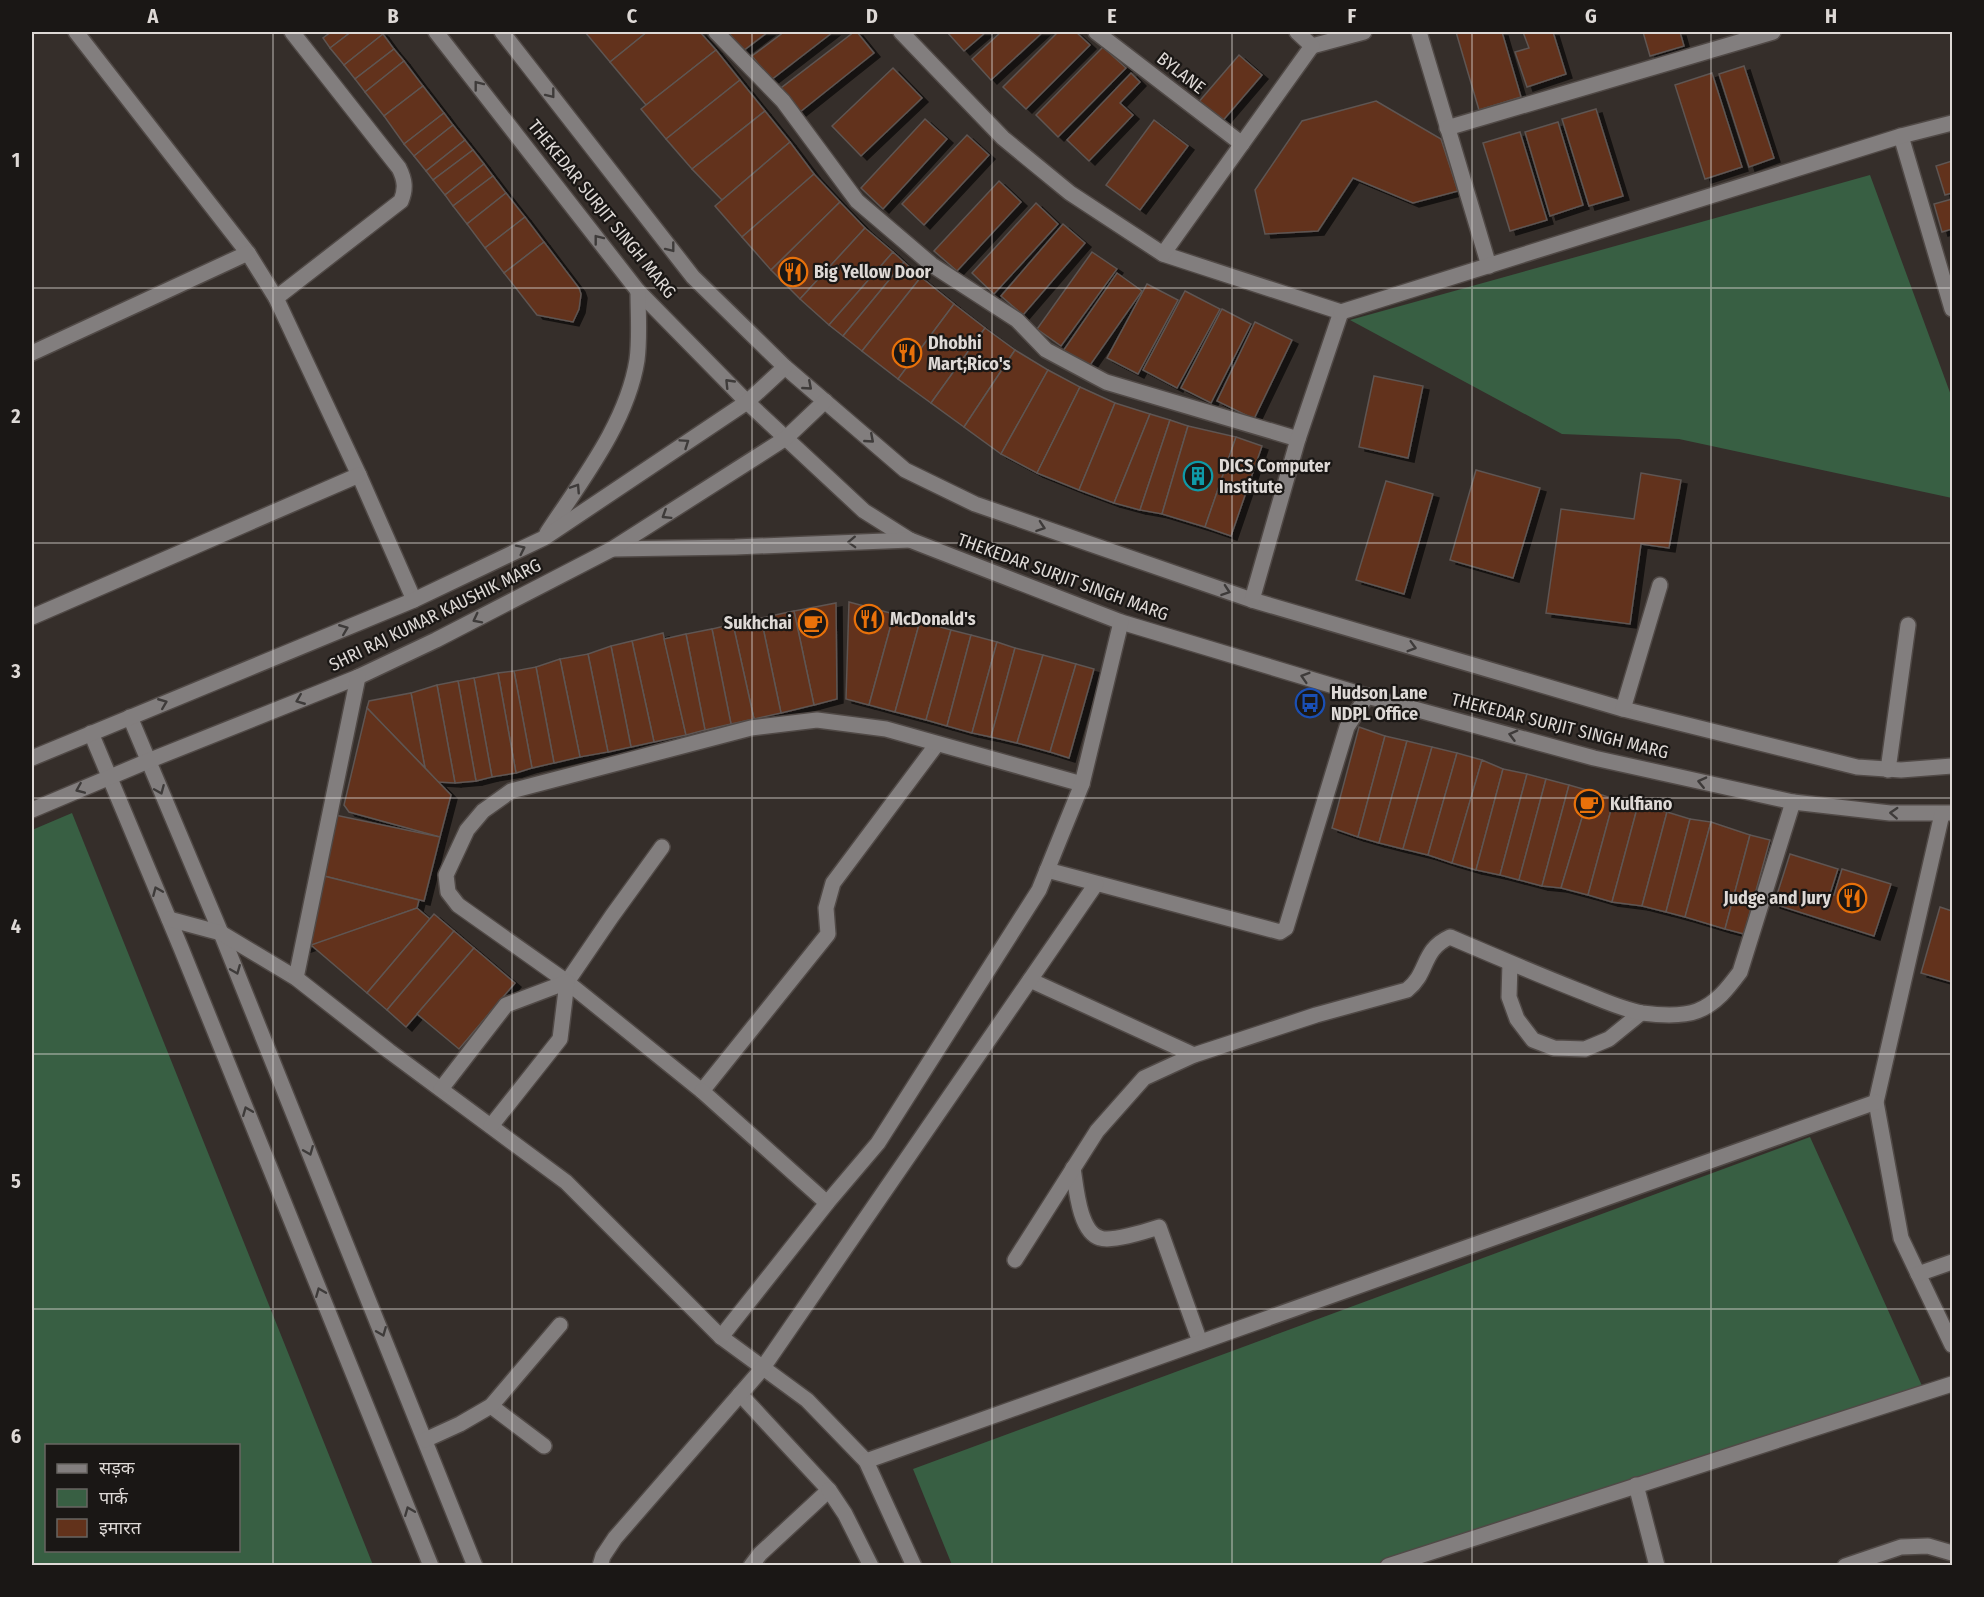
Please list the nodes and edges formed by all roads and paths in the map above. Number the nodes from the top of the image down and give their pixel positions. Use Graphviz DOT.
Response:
graph roads {
  1 [pos="76,32"];
  2 [pos="292,32"];
  3 [pos="436,32"];
  4 [pos="502,32"];
  5 [pos="716,32"];
  6 [pos="901,32"];
  7 [pos="1096,32"];
  8 [pos="1298,32"];
  9 [pos="1364,32"];
  10 [pos="1419,32"];
  11 [pos="1773,32"];
  12 [pos="1312,46"];
  13 [pos="1953,123"];
  14 [pos="1447,128"];
  15 [pos="1900,136"];
  16 [pos="1242,144"];
  17 [pos="248,253"];
  18 [pos="1163,254"];
  19 [pos="1489,266"];
  20 [pos="638,291"];
  21 [pos="276,298"];
  22 [pos="1953,309"];
  23 [pos="1341,312"];
  24 [pos="32,353"];
  25 [pos="785,367"];
  26 [pos="825,401"];
  27 [pos="747,402"];
  28 [pos="786,438"];
  29 [pos="1298,439"];
  30 [pos="359,475"];
  31 [pos="544,538"];
  32 [pos="910,540"];
  33 [pos="612,549"];
  34 [pos="1660,585"];
  35 [pos="414,600"];
  36 [pos="1252,600"];
  37 [pos="32,617"];
  38 [pos="1120,622"];
  39 [pos="1908,625"];
  40 [pos="358,677"];
  41 [pos="1367,696"];
  42 [pos="1623,709"];
  43 [pos="130,717"];
  44 [pos="91,733"];
  45 [pos="937,744"];
  46 [pos="32,758"];
  47 [pos="148,761"];
  48 [pos="1953,766"];
  49 [pos="1888,770"];
  50 [pos="110,777"];
  51 [pos="1082,784"];
  52 [pos="1793,802"];
  53 [pos="32,810"];
  54 [pos="1947,814"];
  55 [pos="662,847"];
  56 [pos="1047,870"];
  57 [pos="1096,884"];
  58 [pos="169,919"];
  59 [pos="221,933"];
  60 [pos="1510,963"];
  61 [pos="296,978"];
  62 [pos="1030,980"];
  63 [pos="567,982"];
  64 [pos="1641,1013"];
  65 [pos="1194,1055"];
  66 [pos="441,1089"];
  67 [pos="702,1092"];
  68 [pos="1876,1102"];
  69 [pos="490,1126"];
  70 [pos="1073,1168"];
  71 [pos="827,1203"];
  72 [pos="1015,1260"];
  73 [pos="1953,1262"];
  74 [pos="1918,1274"];
  75 [pos="560,1325"];
  76 [pos="721,1337"];
  77 [pos="1200,1341"];
  78 [pos="1953,1345"];
  79 [pos="762,1369"];
  80 [pos="1953,1384"];
  81 [pos="740,1394"];
  82 [pos="491,1406"];
  83 [pos="425,1440"];
  84 [pos="544,1446"];
  85 [pos="866,1461"];
  86 [pos="1636,1485"];
  87 [pos="829,1490"];
  88 [pos="1953,1553"];
  89 [pos="431,1566"];
  90 [pos="475,1566"];
  91 [pos="600,1566"];
  92 [pos="751,1566"];
  93 [pos="871,1566"];
  94 [pos="914,1566"];
  95 [pos="1388,1566"];
  96 [pos="1657,1566"];
  97 [pos="1845,1566"];
  1 -- 17 [label="street"];
  2 -- 21 [label="street"];
  20 -- 3 [label="street, THEKEDAR SURJIT SINGH MARG, one-way"];
  4 -- 25 [label="street, THEKEDAR SURJIT SINGH MARG, one-way"];
  5 -- 29 [label="street"];
  6 -- 18 [label="street"];
  7 -- 16 [label="street, BYLANE"];
  8 -- 12 [label="street"];
  9 -- 12 [label="street"];
  10 -- 14 [label="street"];
  11 -- 14 [label="street"];
  12 -- 16 [label="street"];
  13 -- 15 [label="street"];
  14 -- 19 [label="street"];
  15 -- 19 [label="street"];
  15 -- 22 [label="street"];
  16 -- 18 [label="street"];
  17 -- 21 [label="street"];
  17 -- 24 [label="street"];
  18 -- 23 [label="street"];
  19 -- 23 [label="street"];
  27 -- 20 [label="street, THEKEDAR SURJIT SINGH MARG, one-way"];
  31 -- 20 [label="street, one-way"];
  21 -- 30 [label="street"];
  23 -- 29 [label="street"];
  25 -- 26 [label="street, THEKEDAR SURJIT SINGH MARG, one-way"];
  25 -- 27 [label="street, SHRI RAJ KUMAR KAUSHIK MARG"];
  26 -- 28 [label="street, SHRI RAJ KUMAR KAUSHIK MARG"];
  26 -- 36 [label="street, THEKEDAR SURJIT SINGH MARG, one-way"];
  27 -- 28 [label="street, THEKEDAR SURJIT SINGH MARG"];
  31 -- 27 [label="street, SHRI RAJ KUMAR KAUSHIK MARG, one-way"];
  28 -- 32 [label="street, THEKEDAR SURJIT SINGH MARG"];
  28 -- 33 [label="street, SHRI RAJ KUMAR KAUSHIK MARG, one-way"];
  29 -- 36 [label="street"];
  30 -- 35 [label="street"];
  30 -- 37 [label="street"];
  35 -- 31 [label="street, SHRI RAJ KUMAR KAUSHIK MARG, one-way"];
  32 -- 33 [label="street, one-way"];
  32 -- 38 [label="street, THEKEDAR SURJIT SINGH MARG"];
  33 -- 40 [label="street, SHRI RAJ KUMAR KAUSHIK MARG, one-way"];
  34 -- 42 [label="street"];
  43 -- 35 [label="street, SHRI RAJ KUMAR KAUSHIK MARG, one-way"];
  36 -- 42 [label="street, THEKEDAR SURJIT SINGH MARG, one-way"];
  41 -- 38 [label="street, THEKEDAR SURJIT SINGH MARG, one-way"];
  38 -- 51 [label="street"];
  39 -- 49 [label="street"];
  40 -- 47 [label="street, SHRI RAJ KUMAR KAUSHIK MARG, one-way"];
  40 -- 61 [label="street"];
  52 -- 41 [label="street, THEKEDAR SURJIT SINGH MARG, one-way"];
  41 -- 57 [label="street"];
  42 -- 49 [label="street, THEKEDAR SURJIT SINGH MARG"];
  43 -- 44 [label="street, SHRI RAJ KUMAR KAUSHIK MARG"];
  43 -- 47 [label="street"];
  44 -- 46 [label="street, SHRI RAJ KUMAR KAUSHIK MARG"];
  44 -- 50 [label="street"];
  45 -- 51 [label="street"];
  45 -- 63 [label="street"];
  45 -- 67 [label="street"];
  47 -- 50 [label="street, SHRI RAJ KUMAR KAUSHIK MARG"];
  47 -- 59 [label="street, one-way"];
  48 -- 49 [label="street, THEKEDAR SURJIT SINGH MARG"];
  50 -- 53 [label="street, SHRI RAJ KUMAR KAUSHIK MARG, one-way"];
  58 -- 50 [label="street, one-way"];
  51 -- 56 [label="street"];
  54 -- 52 [label="street, THEKEDAR SURJIT SINGH MARG, one-way"];
  52 -- 64 [label="street"];
  54 -- 68 [label="street"];
  55 -- 63 [label="street"];
  56 -- 57 [label="street"];
  56 -- 71 [label="street"];
  57 -- 62 [label="street"];
  58 -- 59 [label="street"];
  89 -- 58 [label="street, one-way"];
  59 -- 61 [label="street"];
  59 -- 83 [label="street, one-way"];
  60 -- 64 [label="street"];
  60 -- 64 [label="street"];
  60 -- 65 [label="street"];
  61 -- 66 [label="street"];
  62 -- 65 [label="street"];
  62 -- 79 [label="street"];
  63 -- 66 [label="street"];
  63 -- 67 [label="street"];
  63 -- 69 [label="street"];
  65 -- 70 [label="street"];
  66 -- 69 [label="street"];
  67 -- 71 [label="street"];
  68 -- 74 [label="street"];
  68 -- 77 [label="street"];
  69 -- 76 [label="street"];
  70 -- 72 [label="street"];
  70 -- 77 [label="street"];
  71 -- 76 [label="street"];
  73 -- 74 [label="street"];
  74 -- 78 [label="street"];
  75 -- 82 [label="street"];
  76 -- 79 [label="street"];
  77 -- 85 [label="street"];
  79 -- 81 [label="street"];
  79 -- 85 [label="street"];
  80 -- 86 [label="street"];
  81 -- 87 [label="street"];
  81 -- 91 [label="street"];
  82 -- 83 [label="street"];
  82 -- 84 [label="street"];
  83 -- 90 [label="street"];
  85 -- 94 [label="street"];
  86 -- 95 [label="street"];
  86 -- 96 [label="street"];
  87 -- 92 [label="street"];
  87 -- 93 [label="street"];
  88 -- 97 [label="street"];
}
